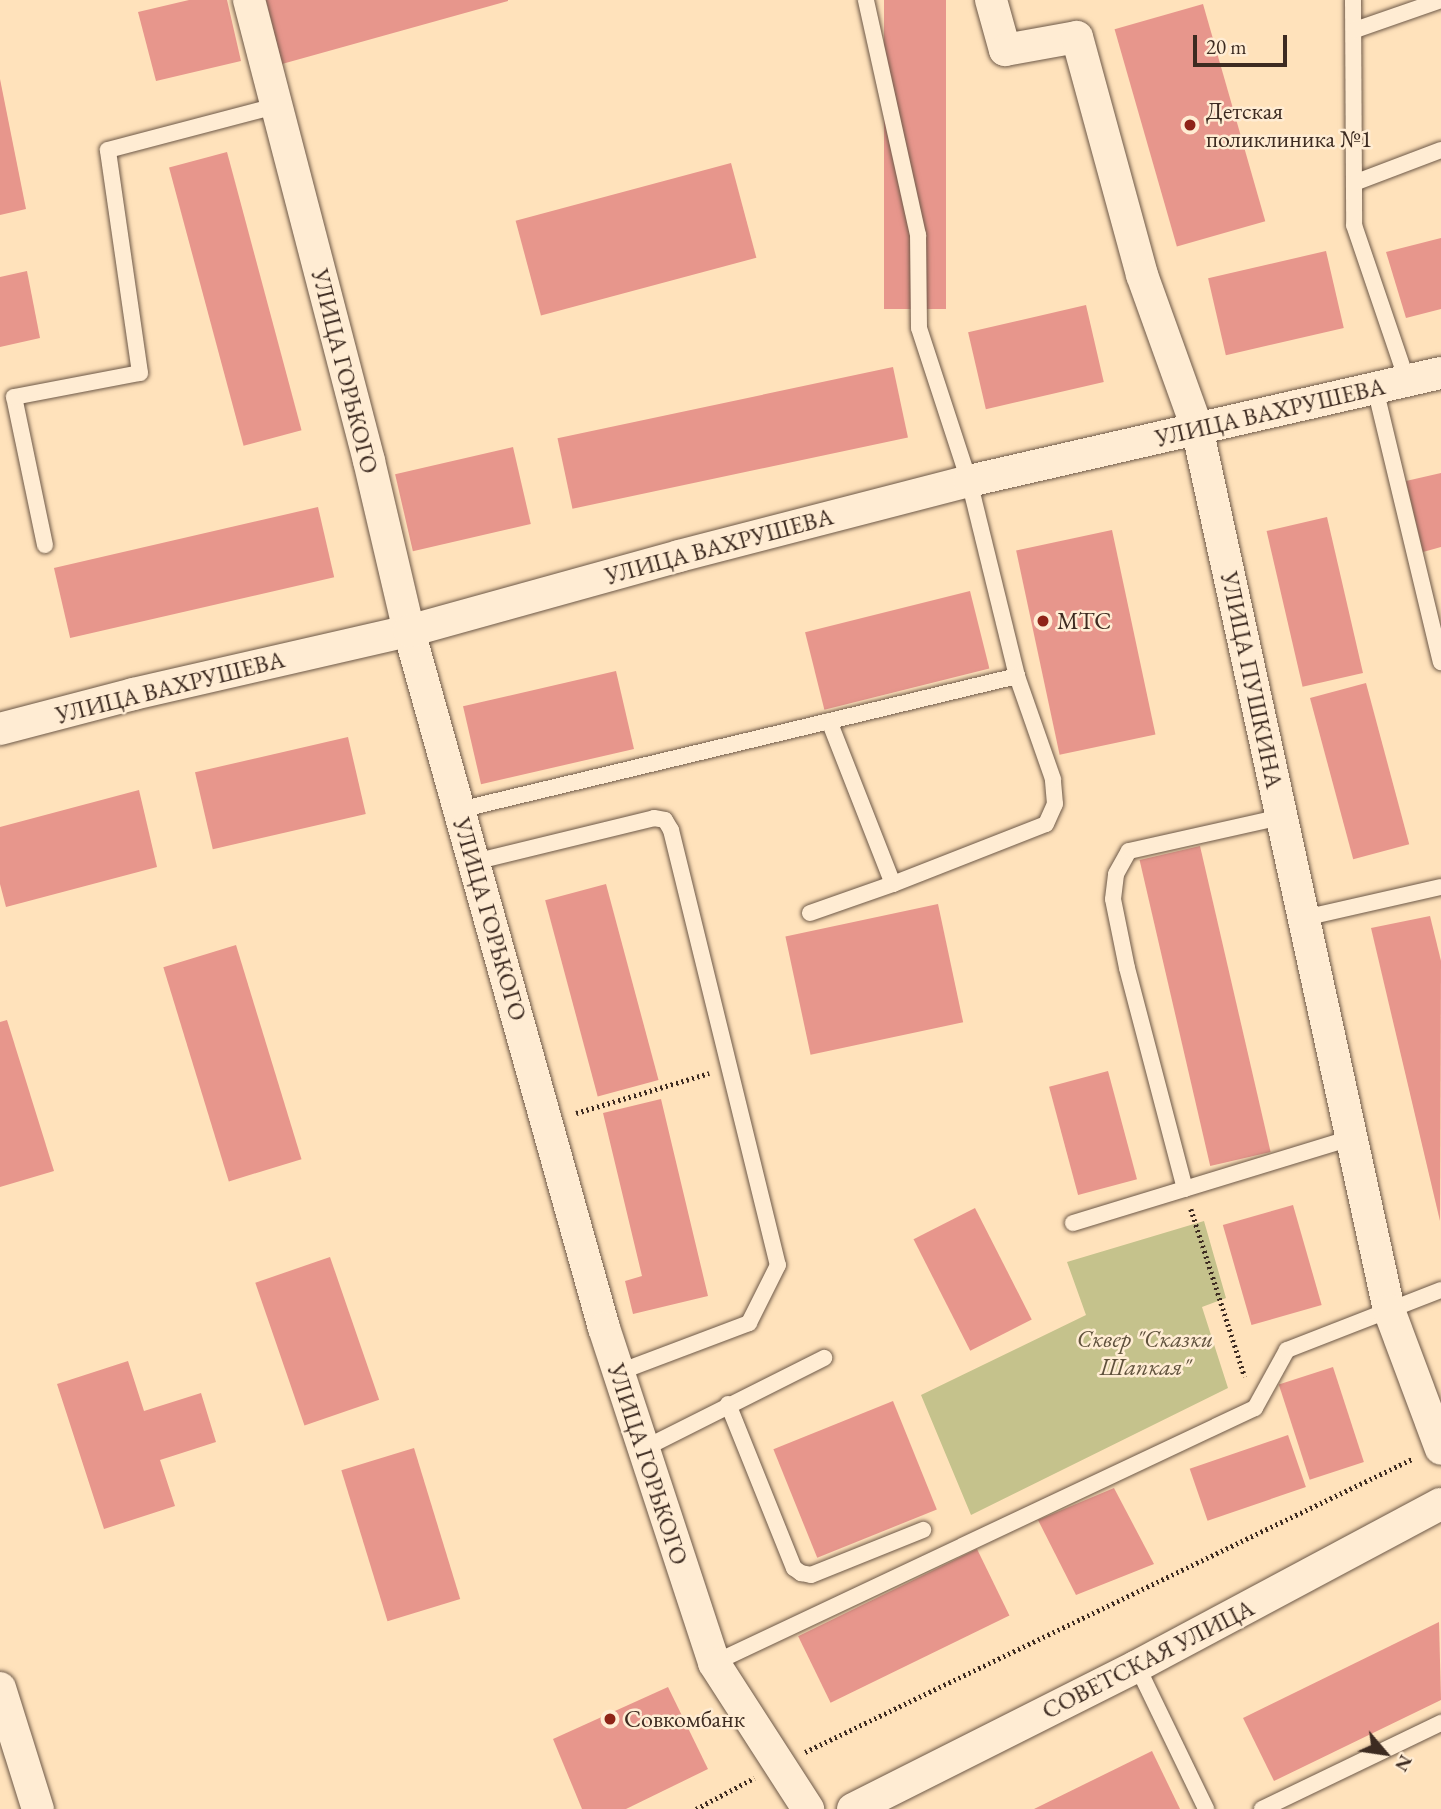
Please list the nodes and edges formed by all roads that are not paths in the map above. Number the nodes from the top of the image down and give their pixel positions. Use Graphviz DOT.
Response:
graph roads {
  1 [pos="249,0"];
  2 [pos="866,0"];
  3 [pos="991,0"];
  4 [pos="1353,0"];
  5 [pos="1441,0"];
  6 [pos="1355,30"];
  7 [pos="276,106"];
  8 [pos="1441,150"];
  9 [pos="1354,183"];
  10 [pos="1441,373"];
  11 [pos="1407,381"];
  12 [pos="1375,388"];
  13 [pos="1196,428"];
  14 [pos="969,481"];
  15 [pos="45,545"];
  16 [pos="1434,601"];
  17 [pos="409,631"];
  18 [pos="1441,662"];
  19 [pos="1017,676"];
  20 [pos="829,721"];
  21 [pos="0,729"];
  22 [pos="459,810"];
  23 [pos="1281,817"];
  24 [pos="474,862"];
  25 [pos="893,884"];
  26 [pos="1441,887"];
  27 [pos="810,913"];
  28 [pos="1304,918"];
  29 [pos="1351,1138"];
  30 [pos="1185,1189"];
  31 [pos="1073,1223"];
  32 [pos="1441,1290"];
  33 [pos="1389,1310"];
  34 [pos="824,1358"];
  35 [pos="619,1372"];
  36 [pos="728,1404"];
  37 [pos="1440,1447"];
  38 [pos="643,1450"];
  39 [pos="1439,1510"];
  40 [pos="923,1530"];
  41 [pos="714,1663"];
  42 [pos="1137,1666"];
  43 [pos="0,1688"];
  44 [pos="1441,1723"];
  45 [pos="1266,1808"];
  46 [pos="38,1809"];
  47 [pos="808,1809"];
  48 [pos="853,1809"];
  49 [pos="1206,1809"];
  1 -- 7 [label="street, УЛИЦА ГОРЬКОГО"];
  2 -- 14 [label="lane"];
  3 -- 13 [label="street, УЛИЦА ПУШКИНА"];
  4 -- 6 [label="lane"];
  5 -- 6 [label="lane"];
  6 -- 9 [label="lane"];
  7 -- 15 [label="lane"];
  7 -- 17 [label="street, УЛИЦА ГОРЬКОГО"];
  8 -- 9 [label="lane"];
  9 -- 11 [label="lane"];
  10 -- 11 [label="street, УЛИЦА ВАХРУШЕВА"];
  11 -- 12 [label="street, УЛИЦА ВАХРУШЕВА"];
  12 -- 13 [label="street, УЛИЦА ВАХРУШЕВА"];
  12 -- 16 [label="lane"];
  13 -- 14 [label="street, УЛИЦА ВАХРУШЕВА"];
  13 -- 23 [label="street, УЛИЦА ПУШКИНА"];
  14 -- 17 [label="street, УЛИЦА ВАХРУШЕВА"];
  14 -- 19 [label="lane"];
  16 -- 18 [label="lane"];
  17 -- 21 [label="street, УЛИЦА ВАХРУШЕВА"];
  17 -- 22 [label="street, УЛИЦА ГОРЬКОГО"];
  19 -- 20 [label="lane"];
  19 -- 25 [label="lane"];
  20 -- 22 [label="lane"];
  20 -- 25 [label="lane"];
  22 -- 24 [label="street, УЛИЦА ГОРЬКОГО"];
  23 -- 28 [label="street, УЛИЦА ПУШКИНА"];
  23 -- 30 [label="lane"];
  24 -- 35 [label="street, УЛИЦА ГОРЬКОГО"];
  24 -- 35 [label="lane"];
  25 -- 27 [label="lane"];
  26 -- 28 [label="lane"];
  28 -- 29 [label="street, УЛИЦА ПУШКИНА"];
  29 -- 30 [label="lane"];
  29 -- 33 [label="street, УЛИЦА ПУШКИНА"];
  30 -- 31 [label="lane"];
  32 -- 33 [label="lane"];
  33 -- 37 [label="street, УЛИЦА ПУШКИНА"];
  33 -- 41 [label="lane"];
  34 -- 36 [label="lane"];
  35 -- 38 [label="street, УЛИЦА ГОРЬКОГО"];
  36 -- 38 [label="lane"];
  36 -- 40 [label="lane"];
  38 -- 41 [label="street, УЛИЦА ГОРЬКОГО"];
  39 -- 42 [label="street, СОВЕТСКАЯ УЛИЦА"];
  41 -- 47 [label="street, УЛИЦА ГОРЬКОГО"];
  42 -- 48 [label="street, СОВЕТСКАЯ УЛИЦА"];
  42 -- 49 [label="lane"];
  43 -- 46 [label="street"];
  44 -- 45 [label="lane"];
}
